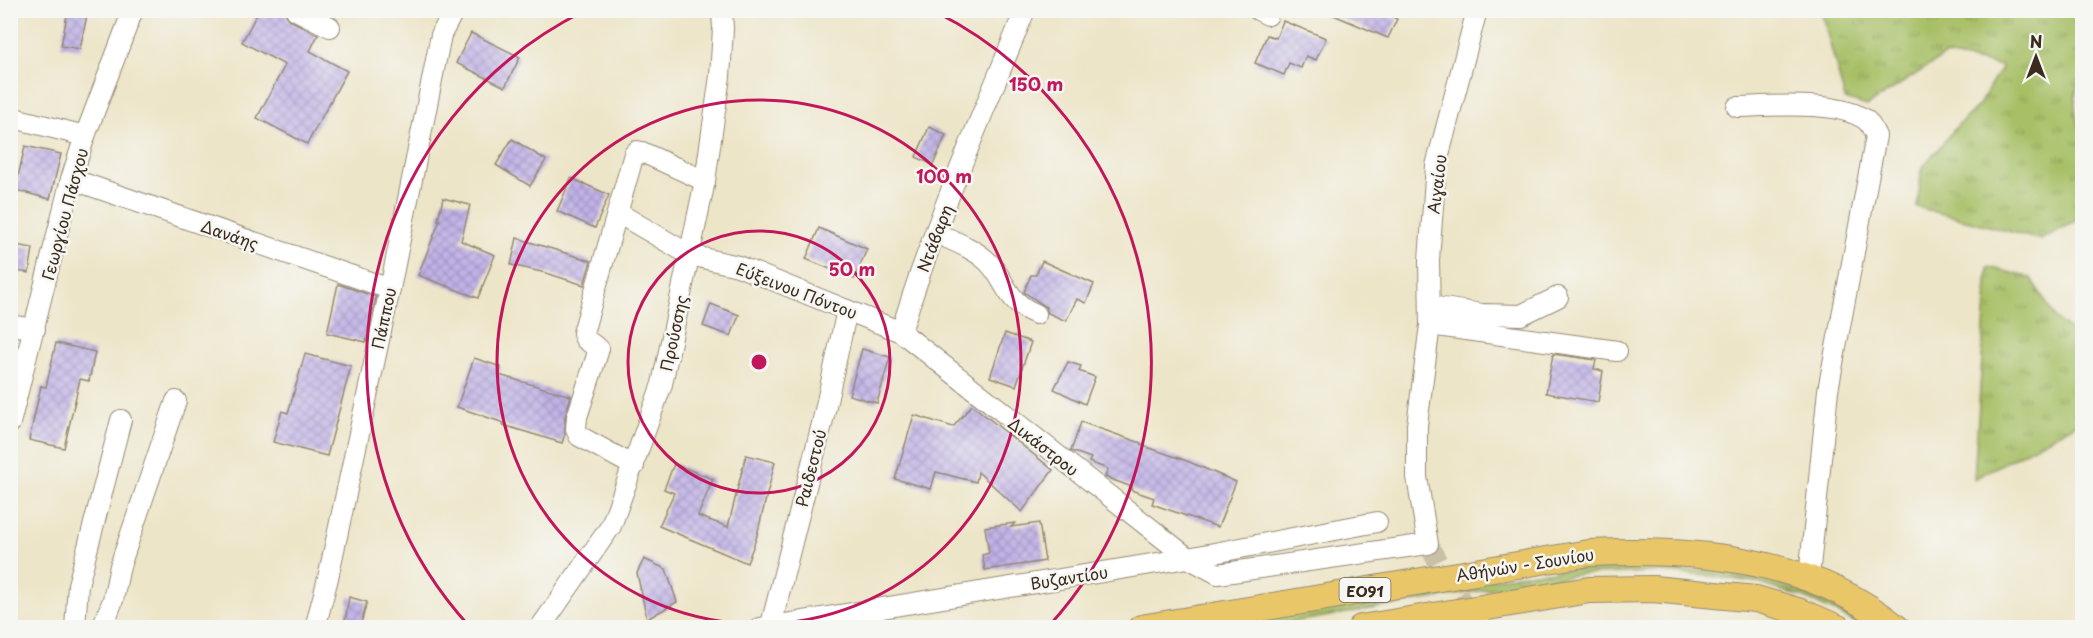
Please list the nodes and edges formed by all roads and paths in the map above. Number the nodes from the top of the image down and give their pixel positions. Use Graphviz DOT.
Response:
graph roads {
  1 [pos="132,10"];
  2 [pos="296,10"];
  3 [pos="454,10"];
  4 [pos="722,10"];
  5 [pos="1025,10"];
  6 [pos="1477,10"];
  7 [pos="330,27"];
  8 [pos="1737,106"];
  9 [pos="10,117"];
  10 [pos="85,136"];
  11 [pos="71,179"];
  12 [pos="705,181"];
  13 [pos="618,213"];
  14 [pos="936,233"];
  15 [pos="690,255"];
  16 [pos="390,289"];
  17 [pos="1558,297"];
  18 [pos="848,310"];
  19 [pos="1036,314"];
  20 [pos="1430,316"];
  21 [pos="10,325"];
  22 [pos="35,329"];
  23 [pos="901,332"];
  24 [pos="1617,351"];
  25 [pos="176,401"];
  26 [pos="121,420"];
  27 [pos="10,423"];
  28 [pos="634,466"];
  29 [pos="1377,522"];
  30 [pos="1188,558"];
  31 [pos="1809,577"];
  32 [pos="766,626"];
  33 [pos="75,627"];
  34 [pos="102,627"];
  35 [pos="315,627"];
  36 [pos="540,627"];
  37 [pos="1141,627"];
  38 [pos="1361,627"];
  39 [pos="1838,627"];
  40 [pos="1898,627"];
  1 -- 10 [label="street, Γεωργίου Πάσχου"];
  2 -- 7 [label="street"];
  3 -- 16 [label="street, Πάππου"];
  4 -- 12 [label="street, Προύσσης"];
  5 -- 14 [label="street, Ντάβαρη"];
  6 -- 20 [label="street, Αιγαίου"];
  8 -- 31 [label="street"];
  9 -- 10 [label="street"];
  10 -- 11 [label="street, Γεωργίου Πάσχου"];
  11 -- 16 [label="street, Δανάης"];
  11 -- 22 [label="street, Γεωργίου Πάσχου"];
  12 -- 13 [label="street"];
  12 -- 15 [label="street, Προύσσης"];
  13 -- 15 [label="street, Εύξεινου Πόντου"];
  13 -- 28 [label="street"];
  14 -- 19 [label="street"];
  14 -- 23 [label="street, Ντάβαρη"];
  15 -- 18 [label="street, Εύξεινου Πόντου"];
  15 -- 28 [label="street, Προύσσης"];
  16 -- 35 [label="street, Πάππου"];
  17 -- 20 [label="street"];
  18 -- 23 [label="street, Εύξεινου Πόντου"];
  18 -- 32 [label="street, Ραιδεστού"];
  20 -- 24 [label="street"];
  20 -- 30 [label="street, Αιγαίου"];
  21 -- 22 [label="street"];
  22 -- 27 [label="street, Γεωργίου Πάσχου"];
  23 -- 30 [label="street, Δικάστρου"];
  25 -- 34 [label="street"];
  26 -- 33 [label="street"];
  28 -- 36 [label="street, Προύσσης"];
  29 -- 30 [label="street, Βυζαντίου"];
  30 -- 32 [label="street, Βυζαντίου"];
  31 -- 37 [label="main road, Αθήνών - Σουνίου / ΕΟ91"];
  31 -- 40 [label="main road, Αθήνών - Σουνίου / ΕΟ91"];
  38 -- 39 [label="main road, ΕΟ91"];
}
